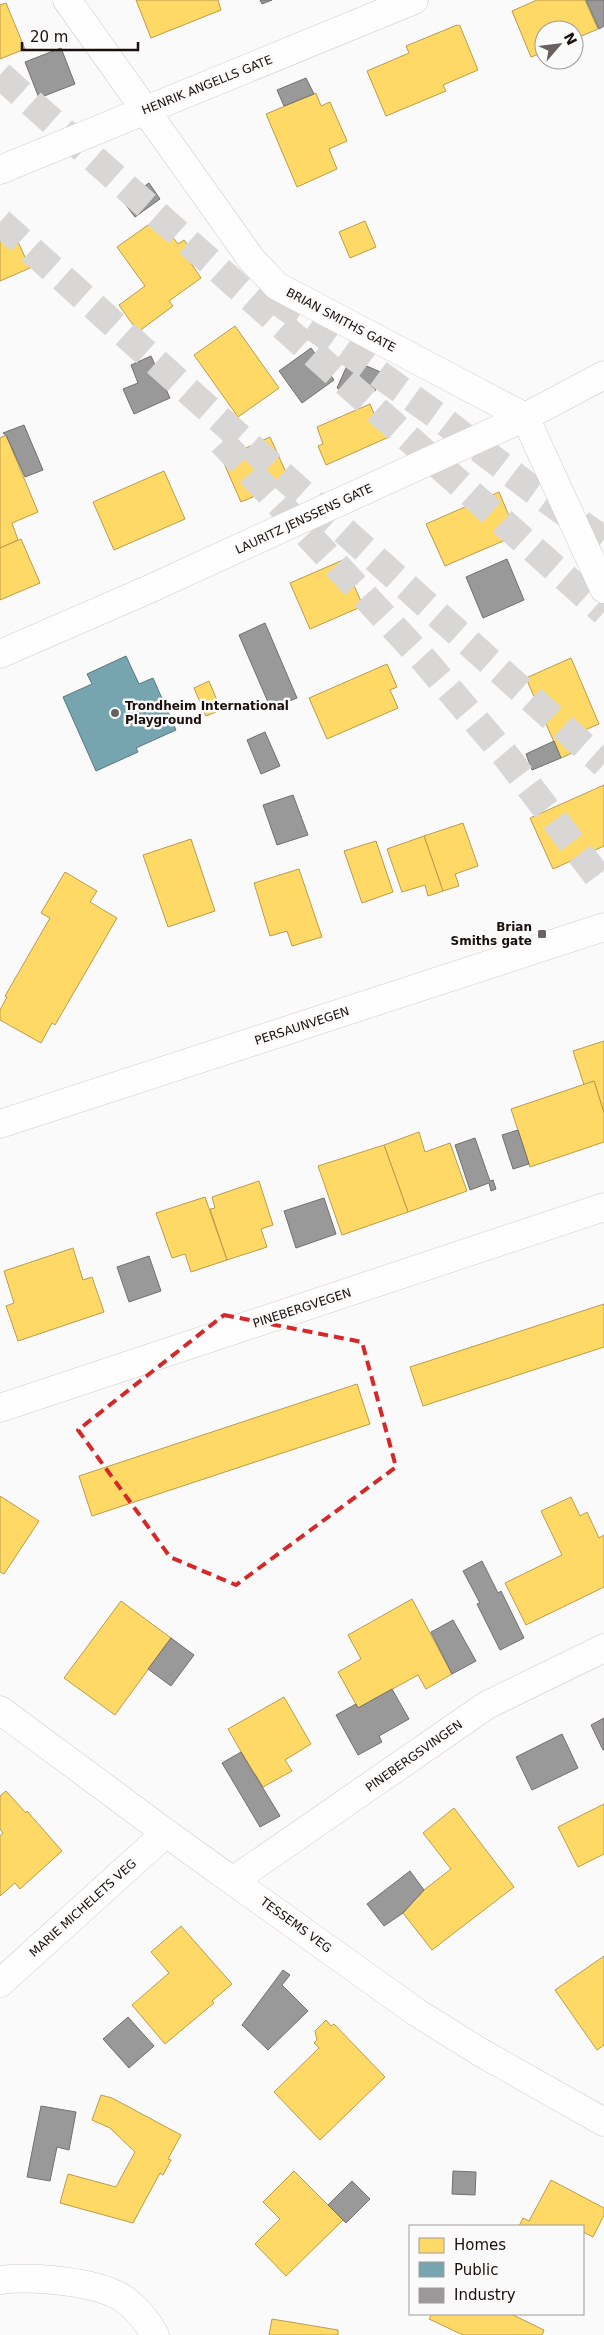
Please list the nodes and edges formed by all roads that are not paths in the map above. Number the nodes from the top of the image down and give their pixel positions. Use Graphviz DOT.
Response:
graph roads {
  1 [pos="67,0"];
  2 [pos="414,0"];
  3 [pos="144,110"];
  4 [pos="0,170"];
  5 [pos="604,375"];
  6 [pos="525,417"];
  7 [pos="604,589"];
  8 [pos="0,654"];
  9 [pos="604,927"];
  10 [pos="0,1124"];
  11 [pos="604,1207"];
  12 [pos="0,1408"];
  13 [pos="604,1648"];
  14 [pos="0,1710"];
  15 [pos="166,1833"];
  16 [pos="234,1880"];
  17 [pos="0,1983"];
  18 [pos="604,2122"];
  19 [pos="0,2280"];
  20 [pos="155,2335"];
  1 -- 3 [label="street, BRIAN SMITHS GATE"];
  2 -- 3 [label="street, HENRIK ANGELLS GATE"];
  3 -- 4 [label="street, HENRIK ANGELLS GATE"];
  3 -- 6 [label="street, BRIAN SMITHS GATE"];
  5 -- 6 [label="street, LAURITZ JENSSENS GATE"];
  6 -- 7 [label="street"];
  6 -- 8 [label="street, LAURITZ JENSSENS GATE"];
  9 -- 10 [label="street, PERSAUNVEGEN"];
  11 -- 12 [label="street, PINEBERGVEGEN"];
  13 -- 16 [label="street, PINEBERGSVINGEN"];
  14 -- 15 [label="street, TESSEMS VEG"];
  15 -- 16 [label="street, TESSEMS VEG"];
  15 -- 17 [label="street, MARIE MICHELETS VEG"];
  16 -- 18 [label="street, TESSEMS VEG"];
  19 -- 20 [label="street"];
}
